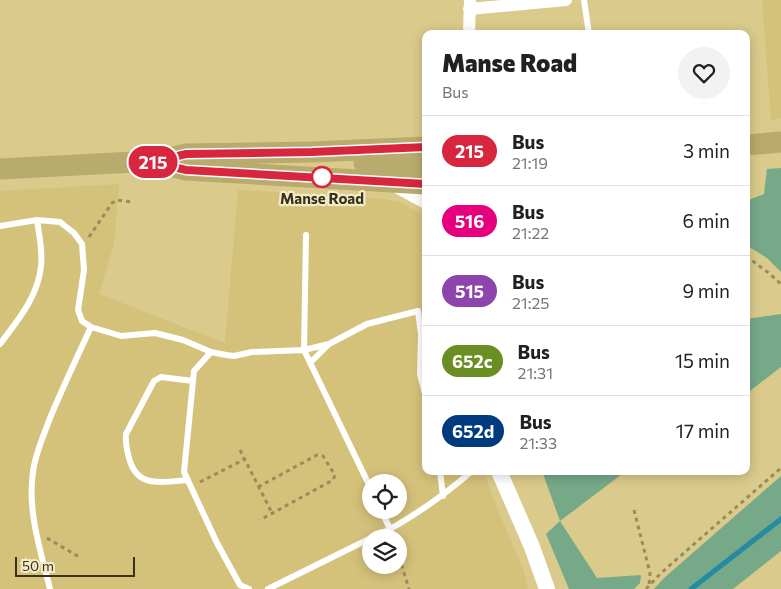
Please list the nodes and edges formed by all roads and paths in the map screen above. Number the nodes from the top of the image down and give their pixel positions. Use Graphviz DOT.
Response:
graph roads {
  1 [pos="566,0"];
  2 [pos="584,0"];
  3 [pos="470,5"];
  4 [pos="469,30"];
  5 [pos="588,30"];
  6 [pos="781,142"];
  7 [pos="750,145"];
  8 [pos="422,147"];
  9 [pos="312,152"];
  10 [pos="153,162"];
  11 [pos="422,164"];
  12 [pos="0,169"];
  13 [pos="390,181"];
  14 [pos="422,184"];
  15 [pos="422,199"];
  16 [pos="132,202"];
  17 [pos="37,220"];
  18 [pos="0,226"];
  19 [pos="306,235"];
  20 [pos="82,244"];
  21 [pos="750,259"];
  22 [pos="781,284"];
  23 [pos="91,327"];
  24 [pos="0,344"];
  25 [pos="329,344"];
  26 [pos="304,350"];
  27 [pos="211,352"];
  28 [pos="310,363"];
  29 [pos="193,381"];
  30 [pos="422,382"];
  31 [pos="240,450"];
  32 [pos="245,459"];
  33 [pos="781,468"];
  34 [pos="364,474"];
  35 [pos="440,475"];
  36 [pos="467,475"];
  37 [pos="501,475"];
  38 [pos="189,483"];
  39 [pos="258,487"];
  40 [pos="443,496"];
  41 [pos="634,510"];
  42 [pos="272,514"];
  43 [pos="385,519"];
  44 [pos="260,520"];
  45 [pos="390,529"];
  46 [pos="36,531"];
  47 [pos="362,543"];
  48 [pos="81,558"];
  49 [pos="404,574"];
  50 [pos="649,585"];
  51 [pos="50,589"];
  52 [pos="249,589"];
  53 [pos="268,589"];
  54 [pos="409,589"];
  55 [pos="547,589"];
  56 [pos="646,589"];
  1 -- 3 [label="street"];
  2 -- 5 [label="lane"];
  3 -- 4 [label="street"];
  6 -- 7 [label="highway"];
  8 -- 9 [label="highway"];
  9 -- 10 [label="highway"];
  9 -- 11 [label="highway"];
  10 -- 12 [label="highway"];
  10 -- 13 [label="highway"];
  13 -- 14 [label="highway"];
  13 -- 15 [label="street"];
  16 -- 20 [label="path"];
  17 -- 18 [label="lane"];
  17 -- 20 [label="lane"];
  17 -- 24 [label="lane"];
  19 -- 26 [label="lane"];
  20 -- 23 [label="lane"];
  21 -- 22 [label="path"];
  23 -- 27 [label="lane"];
  23 -- 46 [label="lane"];
  25 -- 26 [label="lane"];
  25 -- 28 [label="lane"];
  25 -- 30 [label="lane"];
  26 -- 27 [label="lane"];
  26 -- 28 [label="lane"];
  27 -- 29 [label="lane"];
  28 -- 34 [label="lane"];
  29 -- 38 [label="lane"];
  29 -- 38 [label="lane"];
  31 -- 32 [label="path"];
  32 -- 38 [label="path"];
  32 -- 39 [label="path"];
  33 -- 50 [label="path"];
  35 -- 40 [label="lane"];
  36 -- 40 [label="lane"];
  37 -- 55 [label="street"];
  38 -- 52 [label="lane"];
  39 -- 42 [label="path"];
  39 -- 42 [label="path"];
  40 -- 45 [label="lane"];
  41 -- 50 [label="path"];
  42 -- 44 [label="path"];
  43 -- 45 [label="lane"];
  46 -- 48 [label="path"];
  46 -- 51 [label="lane"];
  47 -- 53 [label="lane"];
  49 -- 54 [label="path"];
  50 -- 56 [label="path"];
}
